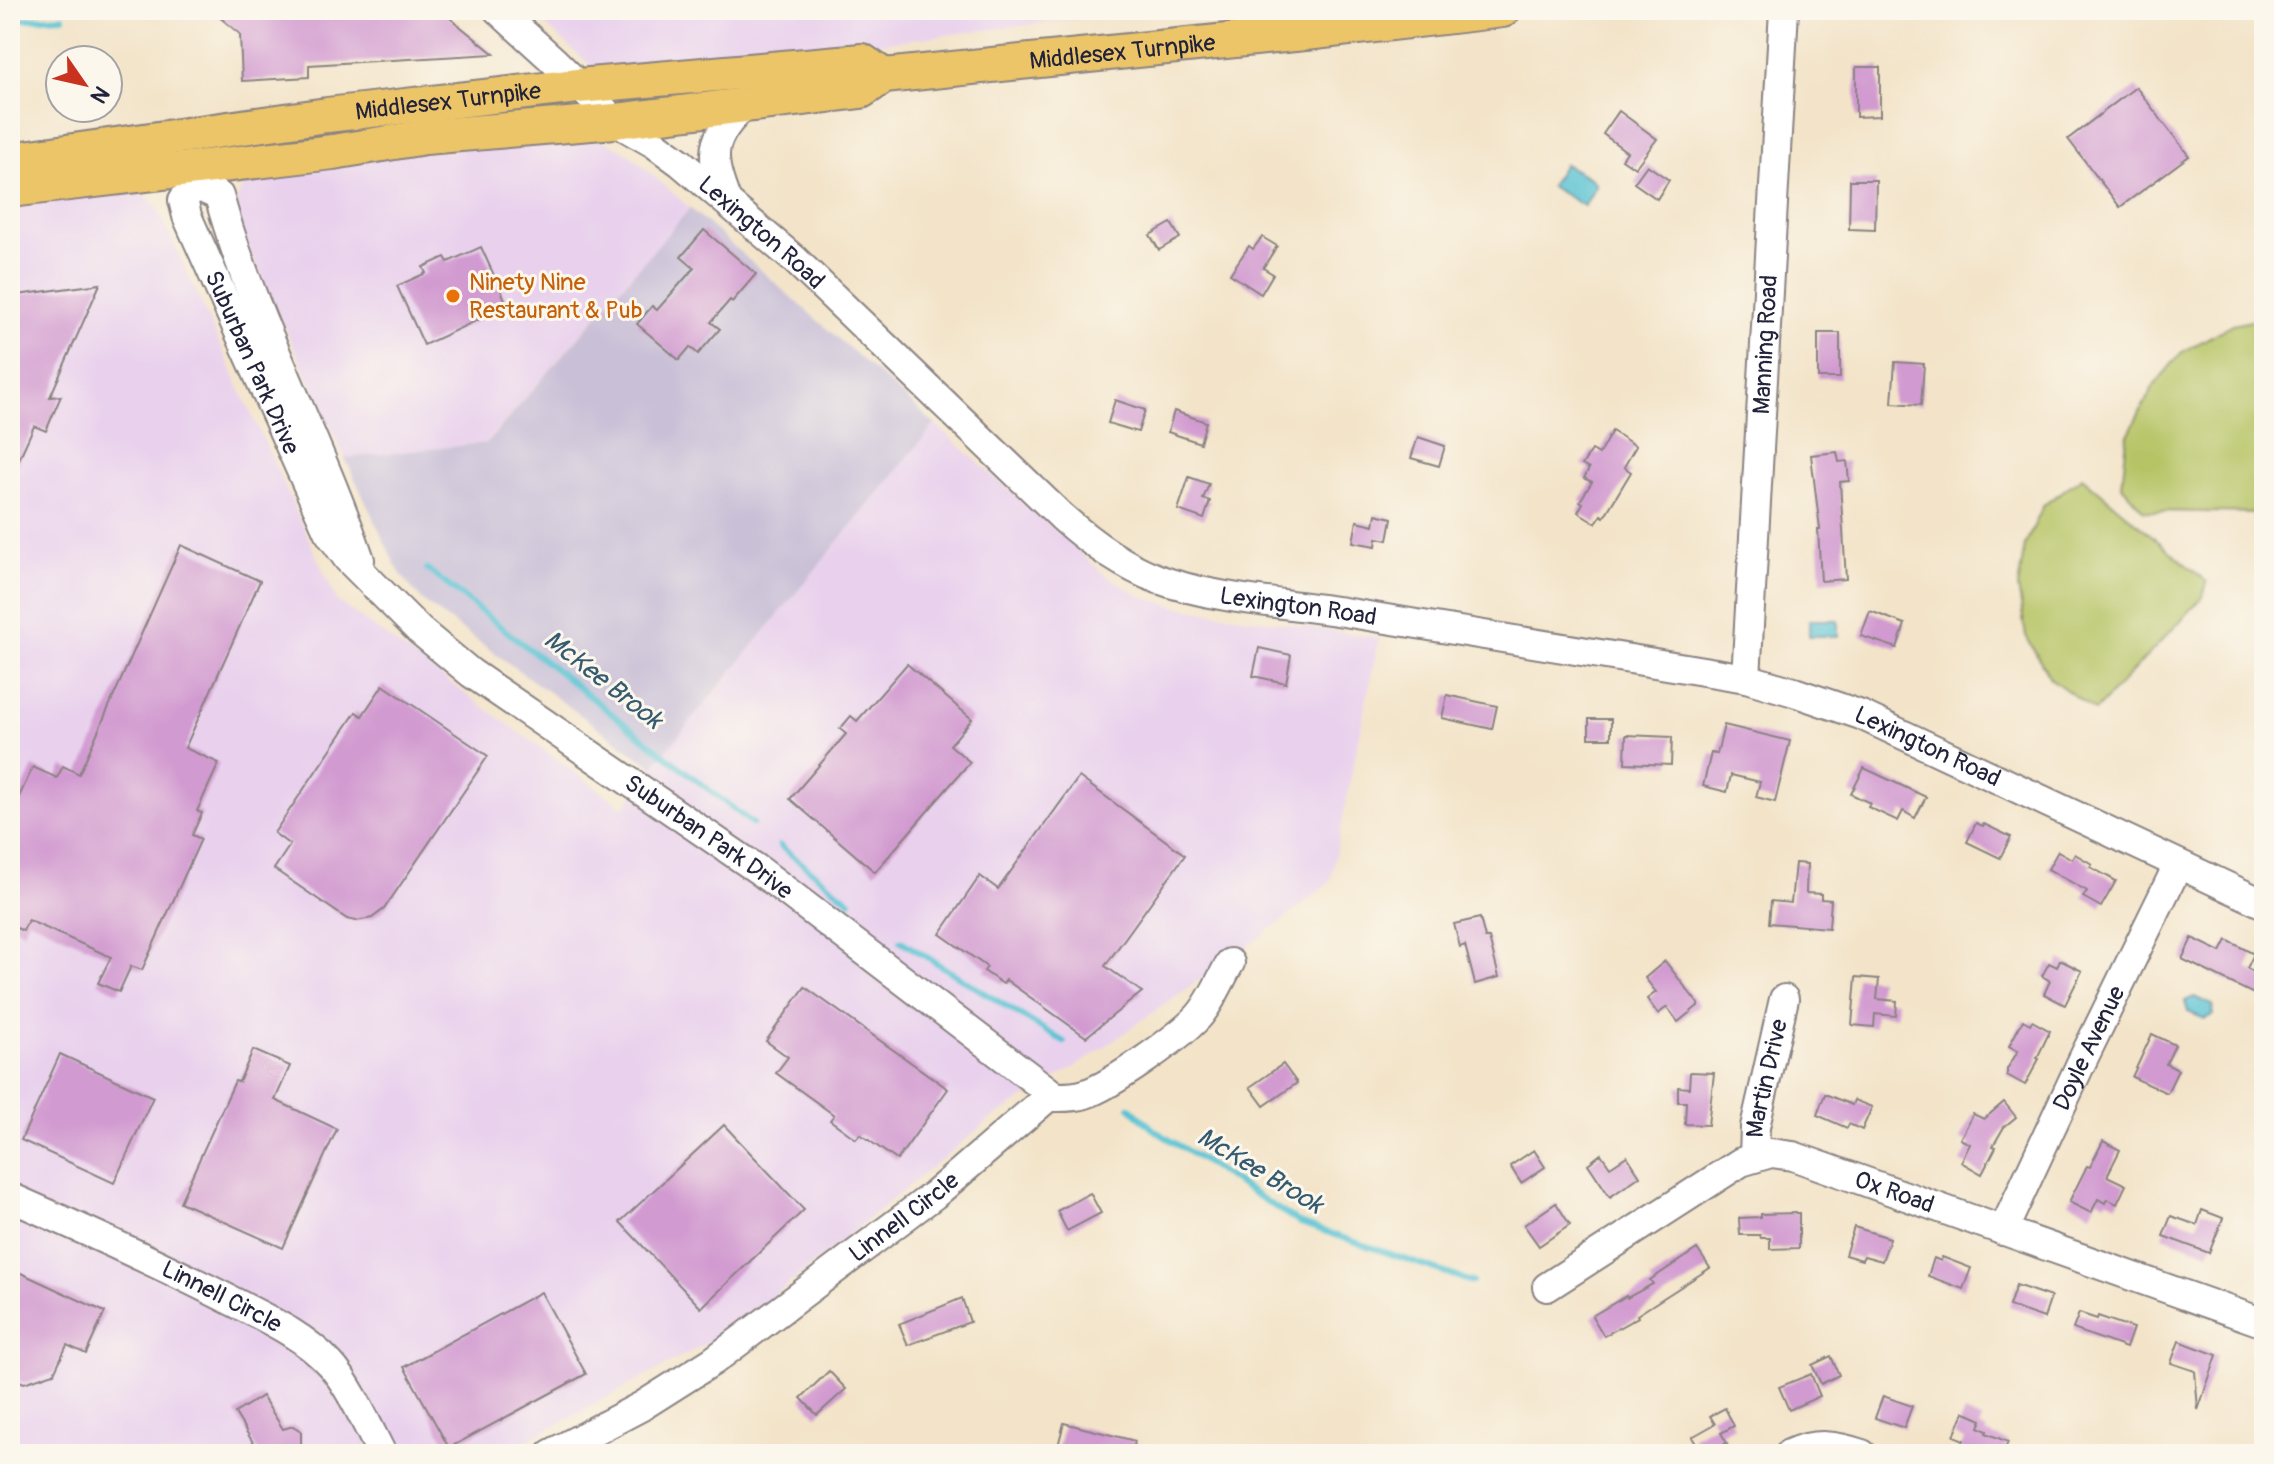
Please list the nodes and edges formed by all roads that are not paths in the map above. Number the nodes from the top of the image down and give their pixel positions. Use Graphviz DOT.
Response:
graph roads {
  1 [pos="498,10"];
  2 [pos="1503,10"];
  3 [pos="1784,10"];
  4 [pos="884,76"];
  5 [pos="578,86"];
  6 [pos="746,104"];
  7 [pos="615,121"];
  8 [pos="10,160"];
  9 [pos="188,163"];
  10 [pos="10,190"];
  11 [pos="727,203"];
  12 [pos="1746,678"];
  13 [pos="2178,865"];
  14 [pos="2264,904"];
  15 [pos="1230,963"];
  16 [pos="1784,999"];
  17 [pos="1056,1097"];
  18 [pos="1754,1157"];
  19 [pos="10,1197"];
  20 [pos="2003,1231"];
  21 [pos="1547,1287"];
  22 [pos="2264,1323"];
  23 [pos="382,1454"];
  24 [pos="551,1454"];
  25 [pos="1789,1454"];
  26 [pos="1862,1454"];
  1 -- 5 [label="street, Lexington Road"];
  2 -- 4 [label="main road, Middlesex Turnpike"];
  3 -- 12 [label="street, Manning Road"];
  4 -- 5 [label="main road, Middlesex Turnpike"];
  4 -- 6 [label="main road, Middlesex Turnpike"];
  5 -- 7 [label="street, Lexington Road"];
  5 -- 9 [label="main road, Middlesex Turnpike"];
  6 -- 7 [label="main road, Middlesex Turnpike"];
  6 -- 11 [label="street"];
  7 -- 9 [label="main road, Middlesex Turnpike"];
  7 -- 11 [label="street, Lexington Road"];
  8 -- 9 [label="main road, Middlesex Turnpike"];
  9 -- 10 [label="main road, Middlesex Turnpike"];
  9 -- 17 [label="street, Suburban Park Drive"];
  11 -- 12 [label="street, Lexington Road"];
  12 -- 13 [label="street, Lexington Road"];
  13 -- 14 [label="street, Lexington Road"];
  13 -- 20 [label="street, Doyle Avenue"];
  15 -- 17 [label="street, Linnell Circle"];
  16 -- 18 [label="street, Martin Drive"];
  17 -- 24 [label="street, Linnell Circle"];
  18 -- 20 [label="street, Ox Road"];
  18 -- 21 [label="street, Ox Road"];
  19 -- 23 [label="street, Linnell Circle"];
  20 -- 22 [label="street, Ox Road"];
  25 -- 26 [label="street"];
}
